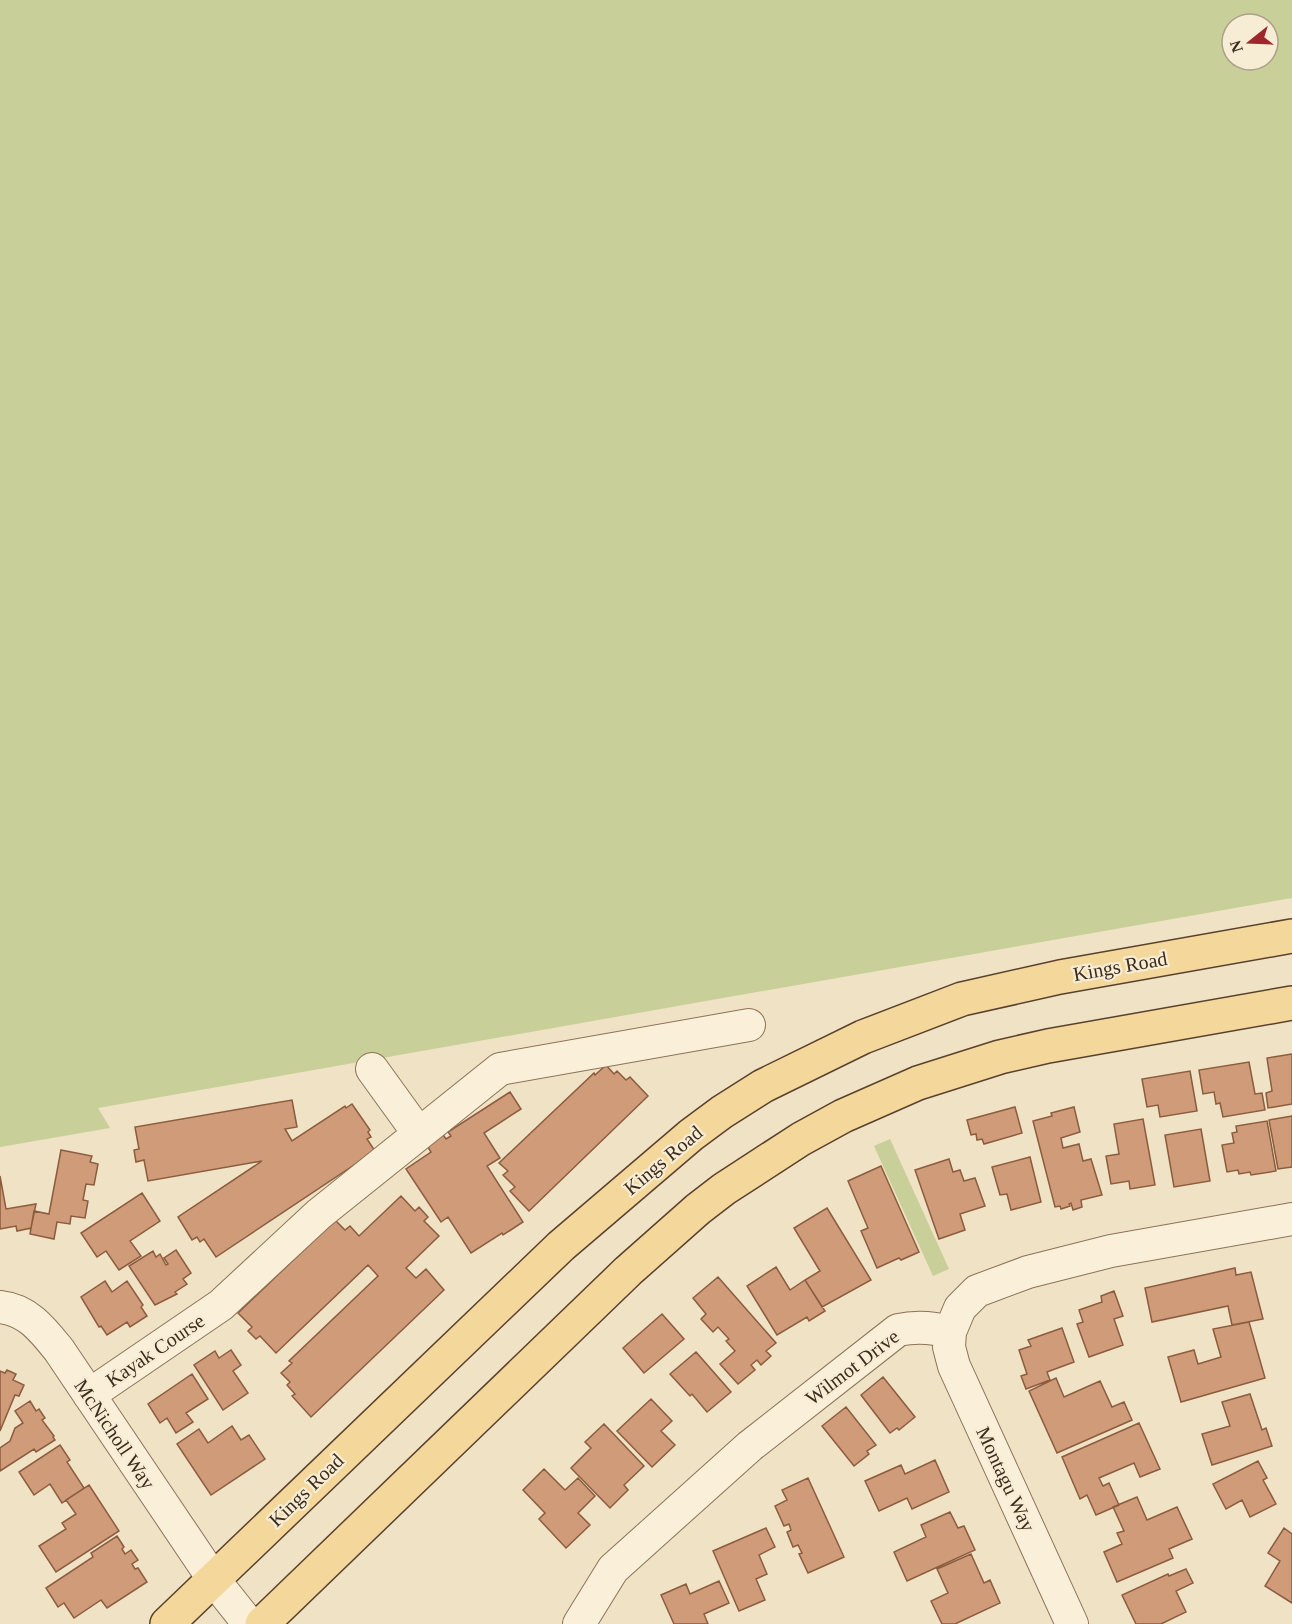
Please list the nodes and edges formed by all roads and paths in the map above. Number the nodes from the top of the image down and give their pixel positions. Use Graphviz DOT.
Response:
graph roads {
  1 [pos="1292,936"];
  2 [pos="1292,1003"];
  3 [pos="749,1025"];
  4 [pos="372,1069"];
  5 [pos="419,1134"];
  6 [pos="1292,1219"];
  7 [pos="0,1307"];
  8 [pos="950,1332"];
  9 [pos="89,1395"];
  10 [pos="214,1580"];
  11 [pos="168,1624"];
  12 [pos="249,1624"];
  13 [pos="262,1624"];
  14 [pos="579,1624"];
  15 [pos="1072,1624"];
  1 -- 10 [label="main road, Kings Road"];
  2 -- 13 [label="main road"];
  3 -- 5 [label="street, Kayak Course"];
  4 -- 5 [label="street"];
  5 -- 9 [label="street, Kayak Course"];
  6 -- 8 [label="street"];
  7 -- 9 [label="street, McNicholl Way"];
  8 -- 14 [label="street, Wilmot Drive"];
  8 -- 15 [label="street, Montagu Way"];
  9 -- 10 [label="street, McNicholl Way"];
  10 -- 11 [label="main road, Kings Road"];
  10 -- 12 [label="street, McNicholl Way"];
}
